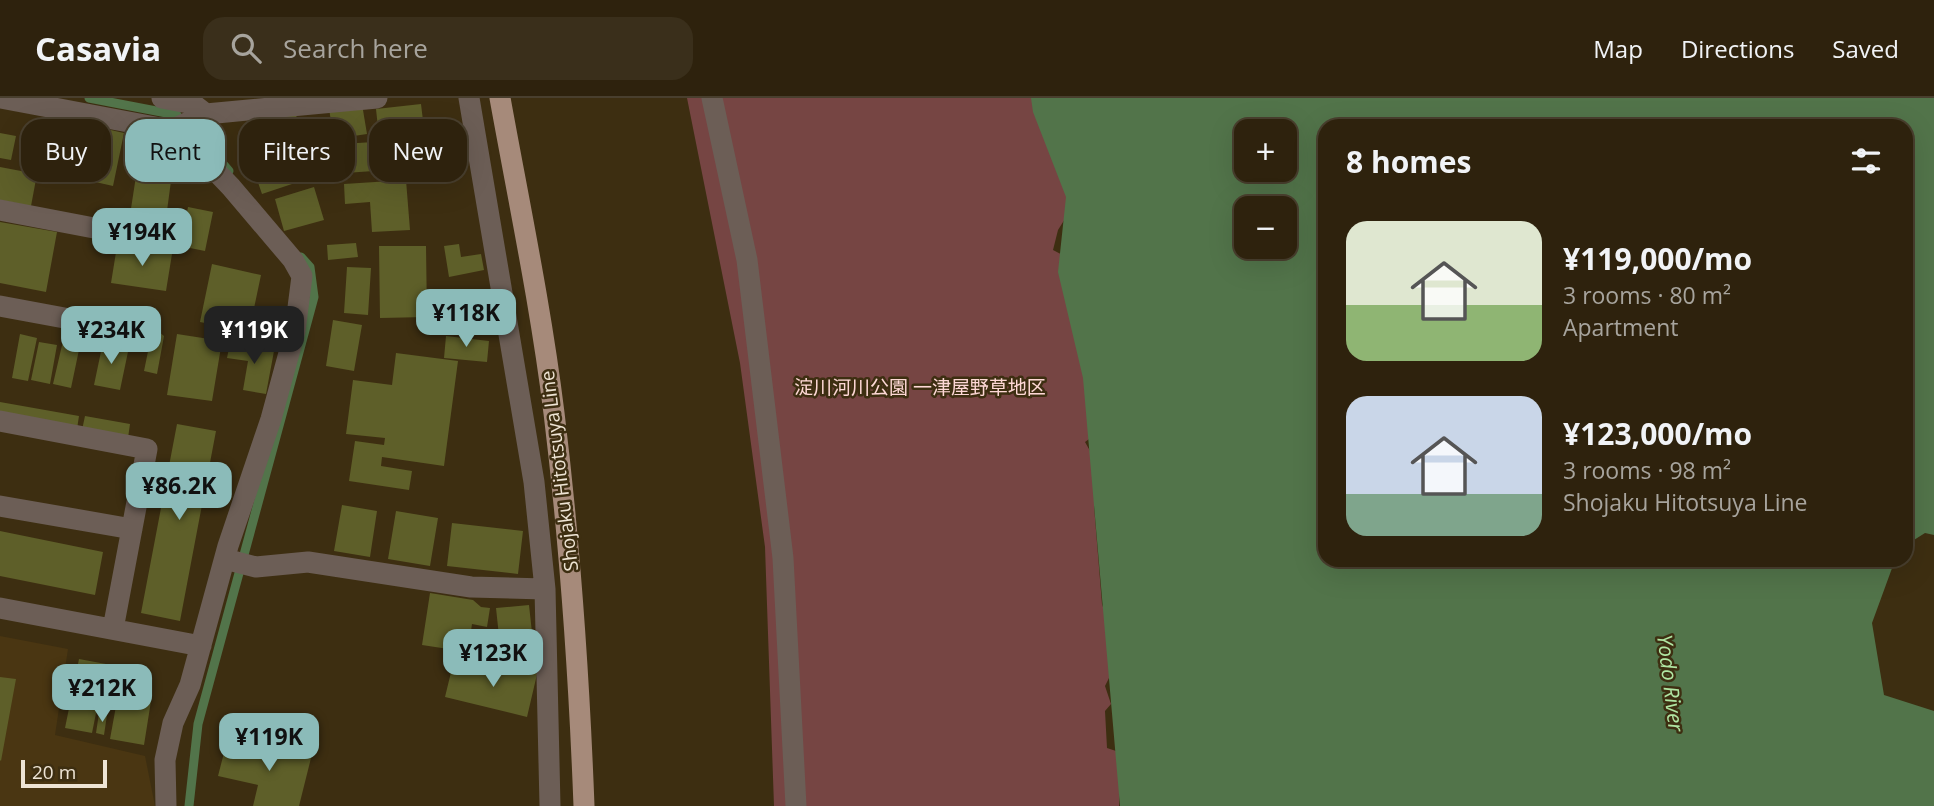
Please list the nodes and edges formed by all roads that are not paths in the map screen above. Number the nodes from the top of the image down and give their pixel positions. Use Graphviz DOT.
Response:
graph roads {
  1 [pos="1,98"];
  2 [pos="162,98"];
  3 [pos="377,98"];
  4 [pos="470,98"];
  5 [pos="500,98"];
  6 [pos="712,98"];
  7 [pos="286,102"];
  8 [pos="56,103"];
  9 [pos="206,114"];
  10 [pos="125,119"];
  11 [pos="195,119"];
  12 [pos="225,181"];
  13 [pos="0,210"];
  14 [pos="115,232"];
  15 [pos="0,306"];
  16 [pos="86,322"];
  17 [pos="0,421"];
  18 [pos="0,506"];
  19 [pos="132,529"];
  20 [pos="225,559"];
  21 [pos="545,589"];
  22 [pos="0,608"];
  23 [pos="113,629"];
  24 [pos="201,646"];
  25 [pos="166,806"];
  26 [pos="550,806"];
  27 [pos="584,806"];
  28 [pos="796,806"];
  1 -- 8 [label="street"];
  2 -- 9 [label="street"];
  3 -- 7 [label="street"];
  4 -- 21 [label="street"];
  5 -- 27 [label="main road, Shojaku Hitotsuya Line"];
  6 -- 28 [label="street"];
  7 -- 9 [label="street"];
  8 -- 10 [label="street"];
  9 -- 11 [label="street"];
  12 -- 20 [label="street"];
  13 -- 14 [label="street"];
  15 -- 16 [label="street"];
  17 -- 19 [label="street"];
  18 -- 19 [label="street"];
  19 -- 23 [label="street"];
  20 -- 21 [label="street"];
  20 -- 24 [label="street"];
  21 -- 26 [label="street"];
  22 -- 23 [label="street"];
  23 -- 24 [label="street"];
  24 -- 25 [label="street"];
}
